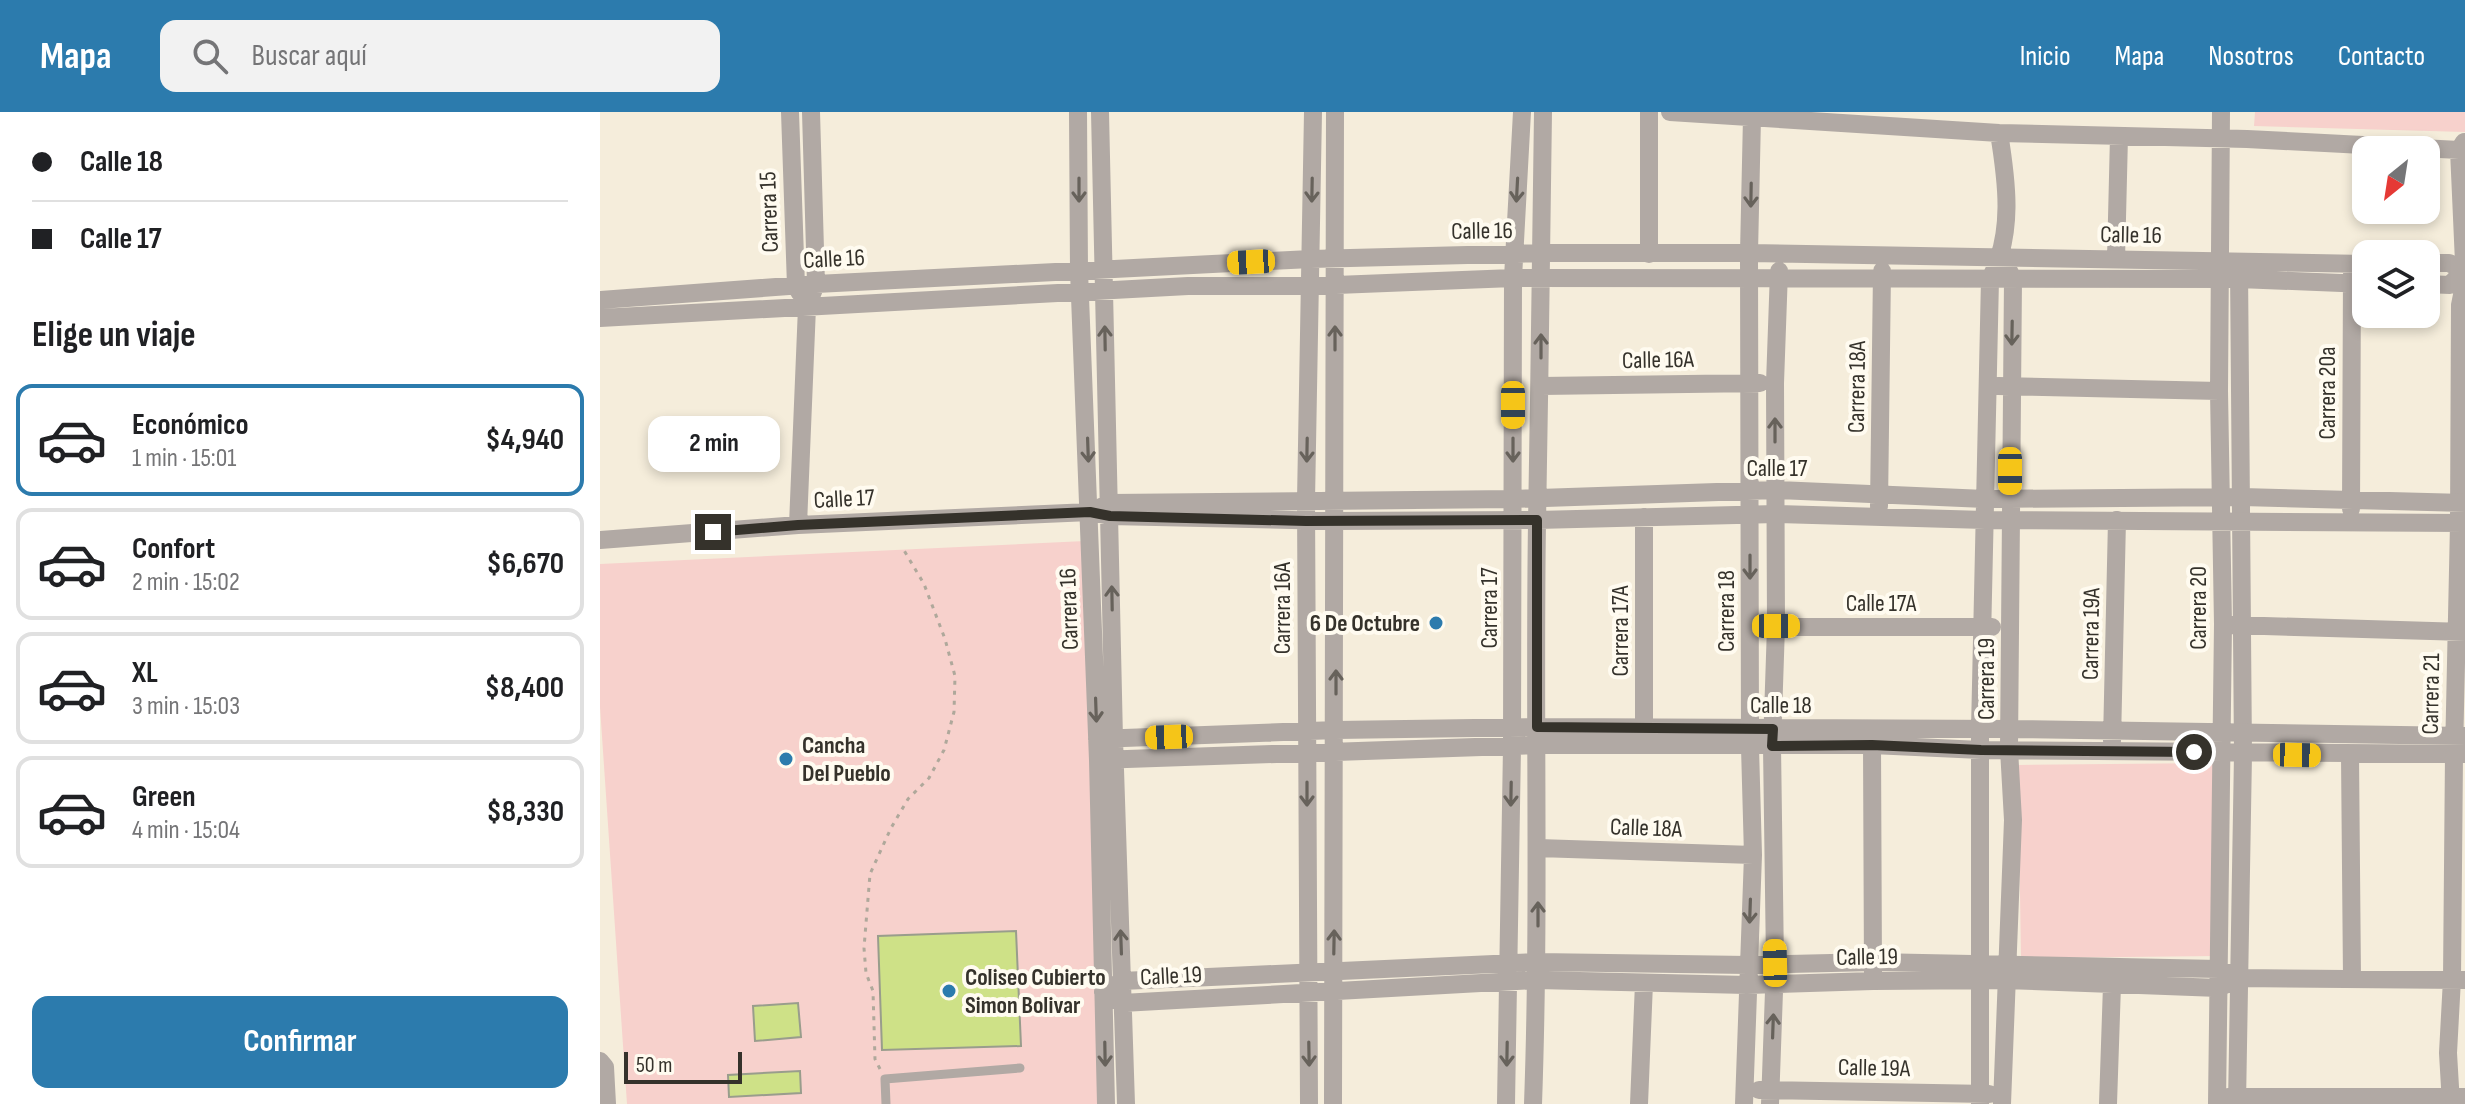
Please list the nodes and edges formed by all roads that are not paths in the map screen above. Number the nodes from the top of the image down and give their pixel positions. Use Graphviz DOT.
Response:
graph roads {
  1 [pos="790,112"];
  2 [pos="811,112"];
  3 [pos="1078,112"];
  4 [pos="1100,112"];
  5 [pos="1313,112"];
  6 [pos="1335,112"];
  7 [pos="1522,112"];
  8 [pos="1543,112"];
  9 [pos="1649,112"];
  10 [pos="1670,112"];
  11 [pos="2221,112"];
  12 [pos="1752,117"];
  13 [pos="1999,133"];
  14 [pos="2119,136"];
  15 [pos="2221,139"];
  16 [pos="2462,145"];
  17 [pos="1542,253"];
  18 [pos="1749,253"];
  19 [pos="1514,254"];
  20 [pos="1649,254"];
  21 [pos="1778,254"];
  22 [pos="1882,256"];
  23 [pos="2002,257"];
  24 [pos="1336,258"];
  25 [pos="1311,259"];
  26 [pos="2116,259"];
  27 [pos="2440,263"];
  28 [pos="2352,264"];
  29 [pos="2233,267"];
  30 [pos="1103,269"];
  31 [pos="1079,271"];
  32 [pos="1513,278"];
  33 [pos="1542,278"];
  34 [pos="1990,279"];
  35 [pos="2013,279"];
  36 [pos="1750,280"];
  37 [pos="1779,280"];
  38 [pos="1883,280"];
  39 [pos="2220,280"];
  40 [pos="2464,280"];
  41 [pos="2352,283"];
  42 [pos="816,284"];
  43 [pos="1336,284"];
  44 [pos="2440,285"];
  45 [pos="796,286"];
  46 [pos="1311,286"];
  47 [pos="1104,290"];
  48 [pos="1081,292"];
  49 [pos="600,300"];
  50 [pos="807,307"];
  51 [pos="600,318"];
  52 [pos="2357,328"];
  53 [pos="1751,383"];
  54 [pos="1775,383"];
  55 [pos="1988,385"];
  56 [pos="1541,386"];
  57 [pos="2010,387"];
  58 [pos="2219,391"];
  59 [pos="1776,490"];
  60 [pos="1750,492"];
  61 [pos="1880,495"];
  62 [pos="1539,497"];
  63 [pos="2221,497"];
  64 [pos="2242,497"];
  65 [pos="1334,499"];
  66 [pos="1513,499"];
  67 [pos="1985,499"];
  68 [pos="2010,499"];
  69 [pos="2351,500"];
  70 [pos="1306,501"];
  71 [pos="2462,503"];
  72 [pos="1110,510"];
  73 [pos="1090,512"];
  74 [pos="1750,514"];
  75 [pos="1776,514"];
  76 [pos="1644,517"];
  77 [pos="1878,518"];
  78 [pos="1513,520"];
  79 [pos="1537,520"];
  80 [pos="1985,520"];
  81 [pos="2010,520"];
  82 [pos="2117,520"];
  83 [pos="2221,520"];
  84 [pos="2242,520"];
  85 [pos="1306,521"];
  86 [pos="1335,521"];
  87 [pos="2351,523"];
  88 [pos="2462,523"];
  89 [pos="798,525"];
  90 [pos="600,540"];
  91 [pos="2233,625"];
  92 [pos="1776,626"];
  93 [pos="1983,627"];
  94 [pos="2011,627"];
  95 [pos="1751,628"];
  96 [pos="2460,632"];
  97 [pos="2010,729"];
  98 [pos="1336,730"];
  99 [pos="1980,730"];
  100 [pos="2112,730"];
  101 [pos="1307,732"];
  102 [pos="2221,732"];
  103 [pos="2242,732"];
  104 [pos="1537,736"];
  105 [pos="1644,736"];
  106 [pos="1772,737"];
  107 [pos="1512,738"];
  108 [pos="1750,738"];
  109 [pos="1106,739"];
  110 [pos="1872,745"];
  111 [pos="2460,745"];
  112 [pos="2009,749"];
  113 [pos="1336,750"];
  114 [pos="1981,750"];
  115 [pos="2112,750"];
  116 [pos="1307,753"];
  117 [pos="2221,753"];
  118 [pos="2243,754"];
  119 [pos="2350,755"];
  120 [pos="1106,760"];
  121 [pos="1538,848"];
  122 [pos="1753,855"];
  123 [pos="1775,963"];
  124 [pos="1748,965"];
  125 [pos="1333,971"];
  126 [pos="1537,971"];
  127 [pos="1873,971"];
  128 [pos="1508,972"];
  129 [pos="2006,972"];
  130 [pos="1980,973"];
  131 [pos="2238,978"];
  132 [pos="2219,979"];
  133 [pos="2352,979"];
  134 [pos="2459,980"];
  135 [pos="1122,981"];
  136 [pos="1308,982"];
  137 [pos="1644,983"];
  138 [pos="1775,983"];
  139 [pos="1747,985"];
  140 [pos="2112,985"];
  141 [pos="1333,991"];
  142 [pos="1103,992"];
  143 [pos="1122,1003"];
  144 [pos="600,1061"];
  145 [pos="1020,1068"];
  146 [pos="1744,1097"];
  147 [pos="1771,1097"];
  148 [pos="1980,1099"];
  149 [pos="2002,1099"];
  150 [pos="2456,1099"];
  151 [pos="2217,1100"];
  152 [pos="2237,1101"];
  153 [pos="607,1104"];
  154 [pos="886,1104"];
  155 [pos="1106,1104"];
  156 [pos="1126,1104"];
  157 [pos="1309,1104"];
  158 [pos="1333,1104"];
  159 [pos="1506,1104"];
  160 [pos="1533,1104"];
  161 [pos="1639,1104"];
  162 [pos="2108,1104"];
  1 -- 45 [label="street, Carrera 15"];
  2 -- 42 [label="street, Carrera 15"];
  3 -- 31 [label="street, Carrera 16, one-way"];
  4 -- 30 [label="street, Carrera 16"];
  5 -- 25 [label="street, Carrera 16A, one-way"];
  6 -- 24 [label="street"];
  7 -- 19 [label="street, Carrera 17, one-way"];
  8 -- 17 [label="street, Carrera 17"];
  9 -- 20 [label="street"];
  10 -- 12 [label="street"];
  11 -- 15 [label="street, Carrera 20"];
  12 -- 13 [label="street"];
  12 -- 18 [label="street, Carrera 18, one-way"];
  13 -- 14 [label="street"];
  13 -- 23 [label="street, Carrera 19"];
  14 -- 15 [label="street"];
  14 -- 26 [label="street"];
  15 -- 16 [label="street"];
  15 -- 29 [label="street, Carrera 20"];
  16 -- 40 [label="street, Carrera 21"];
  17 -- 19 [label="street, Calle 16"];
  17 -- 20 [label="street, Calle 16"];
  17 -- 33 [label="street, Carrera 17"];
  18 -- 20 [label="street, Calle 16"];
  18 -- 21 [label="street, Calle 16"];
  18 -- 36 [label="street, Carrera 18"];
  19 -- 24 [label="street, Calle 16"];
  19 -- 32 [label="street, Carrera 17"];
  21 -- 22 [label="street, Calle 16"];
  21 -- 37 [label="street, Carrera 18"];
  22 -- 23 [label="street, Calle 16"];
  22 -- 38 [label="street, Carrera 18A"];
  23 -- 26 [label="street, Calle 16"];
  23 -- 34 [label="street, Carrera 19"];
  23 -- 35 [label="street, Carrera 19"];
  24 -- 25 [label="street, Calle 16"];
  24 -- 43 [label="street"];
  25 -- 30 [label="street, Calle 16"];
  25 -- 46 [label="street, Carrera 16A"];
  26 -- 29 [label="street, Calle 16"];
  27 -- 40 [label="street"];
  28 -- 29 [label="street, Calle 16"];
  29 -- 39 [label="street, Carrera 20"];
  29 -- 41 [label="street, Calle 16"];
  29 -- 64 [label="street, Carrera 20"];
  30 -- 31 [label="street, Calle 16"];
  30 -- 47 [label="street, Carrera 16"];
  31 -- 42 [label="street, Calle 16"];
  31 -- 48 [label="street, Carrera 16"];
  32 -- 33 [label="street, Calle 16"];
  32 -- 43 [label="street, Calle 16"];
  32 -- 66 [label="street, Carrera 17, one-way"];
  33 -- 36 [label="street, Calle 16"];
  56 -- 33 [label="street, Carrera 17, one-way"];
  34 -- 35 [label="street, Calle 16"];
  34 -- 38 [label="street, Calle 16"];
  34 -- 55 [label="street, Carrera 19"];
  35 -- 39 [label="street, Calle 16"];
  35 -- 57 [label="street, Carrera 19, one-way"];
  36 -- 37 [label="street, Calle 16"];
  36 -- 53 [label="street, Carrera 18"];
  37 -- 38 [label="street, Calle 16"];
  37 -- 54 [label="street, Carrera 18"];
  38 -- 61 [label="street, Carrera 18A"];
  39 -- 58 [label="street, Carrera 20"];
  40 -- 44 [label="street"];
  40 -- 71 [label="street, Carrera 21"];
  42 -- 45 [label="street, Calle 16"];
  42 -- 50 [label="street, Carrera 15"];
  43 -- 46 [label="street, Calle 16"];
  65 -- 43 [label="street, one-way"];
  45 -- 49 [label="street, Calle 16"];
  45 -- 50 [label="street, Carrera 15"];
  46 -- 47 [label="street, Calle 16"];
  46 -- 70 [label="street, Carrera 16A, one-way"];
  47 -- 48 [label="street, Calle 16"];
  72 -- 47 [label="street, Carrera 16, one-way"];
  48 -- 50 [label="street, Calle 16"];
  48 -- 73 [label="street, Carrera 16, one-way"];
  50 -- 51 [label="street, Calle 16"];
  50 -- 89 [label="street, Carrera 15"];
  52 -- 69 [label="street, Carrera 20a"];
  53 -- 54 [label="street, Calle 16A"];
  53 -- 56 [label="street, Calle 16A"];
  53 -- 60 [label="street, Carrera 18"];
  59 -- 54 [label="street, Carrera 18, one-way"];
  55 -- 57 [label="street"];
  55 -- 67 [label="street, Carrera 19"];
  56 -- 62 [label="street, Carrera 17"];
  57 -- 58 [label="street"];
  57 -- 68 [label="street, Carrera 19"];
  58 -- 63 [label="street, Carrera 20"];
  59 -- 60 [label="street, Calle 17"];
  59 -- 61 [label="street, Calle 17"];
  59 -- 75 [label="street, Carrera 18"];
  60 -- 62 [label="street, Calle 17"];
  60 -- 74 [label="street, Carrera 18"];
  61 -- 67 [label="street, Calle 17"];
  61 -- 77 [label="street, Carrera 18A"];
  62 -- 66 [label="street, Calle 17"];
  62 -- 79 [label="street, Carrera 17"];
  63 -- 64 [label="street, Calle 17"];
  63 -- 68 [label="street, Calle 17"];
  63 -- 83 [label="street, Carrera 20"];
  64 -- 69 [label="street, Calle 17"];
  64 -- 84 [label="street, Carrera 20"];
  65 -- 66 [label="street, Calle 17"];
  65 -- 70 [label="street, Calle 17"];
  65 -- 86 [label="street"];
  66 -- 78 [label="street, Carrera 17"];
  67 -- 68 [label="street, Calle 17"];
  67 -- 80 [label="street, Carrera 19"];
  68 -- 81 [label="street, Carrera 19"];
  69 -- 71 [label="street, Calle 17"];
  69 -- 87 [label="street, Carrera 20a"];
  70 -- 72 [label="street, Calle 17"];
  70 -- 85 [label="street, Carrera 16A"];
  71 -- 88 [label="street, Carrera 21"];
  72 -- 73 [label="street, Calle 17"];
  72 -- 85 [label="street, Calle 17"];
  109 -- 72 [label="street, Carrera 16, one-way"];
  73 -- 89 [label="street, Calle 17"];
  73 -- 109 [label="street, Carrera 16, one-way"];
  74 -- 75 [label="street, Calle 17"];
  74 -- 76 [label="street, Calle 17"];
  74 -- 95 [label="street, Carrera 18, one-way"];
  75 -- 77 [label="street, Calle 17"];
  75 -- 92 [label="street, Carrera 18"];
  76 -- 79 [label="street, Calle 17"];
  76 -- 105 [label="street, Carrera 17A"];
  77 -- 80 [label="street, Calle 17"];
  78 -- 79 [label="street, Calle 17"];
  78 -- 86 [label="street, Calle 17"];
  78 -- 107 [label="street, Carrera 17"];
  79 -- 104 [label="street, Carrera 17"];
  80 -- 81 [label="street, Calle 17"];
  80 -- 93 [label="street, Carrera 19"];
  81 -- 82 [label="street, Calle 17"];
  81 -- 94 [label="street, Carrera 19"];
  82 -- 83 [label="street, Calle 17"];
  82 -- 100 [label="street, Carrera 19A"];
  83 -- 84 [label="street, Calle 17"];
  83 -- 91 [label="street, Carrera 20"];
  84 -- 87 [label="street, Calle 17"];
  84 -- 91 [label="street, Carrera 20"];
  85 -- 86 [label="street, Calle 17"];
  85 -- 101 [label="street, Carrera 16A"];
  98 -- 86 [label="street, one-way"];
  87 -- 88 [label="street, Calle 17"];
  88 -- 96 [label="street, Carrera 21"];
  89 -- 90 [label="street, Calle 17"];
  91 -- 96 [label="street"];
  91 -- 102 [label="street, Carrera 20"];
  91 -- 103 [label="street, Carrera 20"];
  92 -- 93 [label="street, Calle 17A"];
  92 -- 95 [label="street, Calle 17A"];
  92 -- 106 [label="street, Carrera 18"];
  93 -- 94 [label="street, Calle 17A"];
  93 -- 99 [label="street, Carrera 19"];
  94 -- 97 [label="street, Carrera 19"];
  95 -- 108 [label="street, Carrera 18"];
  96 -- 111 [label="street, Carrera 21"];
  97 -- 99 [label="street, Calle 18"];
  97 -- 100 [label="street, Calle 18"];
  97 -- 112 [label="street, Carrera 19"];
  98 -- 101 [label="street, Calle 18"];
  98 -- 107 [label="street, Calle 18"];
  98 -- 113 [label="street"];
  99 -- 106 [label="street, Calle 18"];
  99 -- 114 [label="street, Carrera 19"];
  100 -- 102 [label="street, Calle 18"];
  100 -- 115 [label="street, Carrera 19A"];
  101 -- 109 [label="street, Calle 18"];
  101 -- 116 [label="street, Carrera 16A"];
  102 -- 103 [label="street, Calle 18"];
  102 -- 117 [label="street, Carrera 20"];
  103 -- 111 [label="street, Calle 18"];
  103 -- 118 [label="street, Carrera 20"];
  104 -- 105 [label="street, Calle 18"];
  104 -- 107 [label="street, Calle 18"];
  104 -- 121 [label="street, Carrera 17"];
  105 -- 108 [label="street, Calle 18"];
  106 -- 108 [label="street, Calle 18"];
  106 -- 110 [label="street, Calle 18"];
  106 -- 123 [label="street, Carrera 18"];
  107 -- 113 [label="street, Calle 18"];
  107 -- 128 [label="street, Carrera 17, one-way"];
  108 -- 122 [label="street, Carrera 18"];
  109 -- 120 [label="street, Carrera 16"];
  110 -- 114 [label="street, Calle 18"];
  110 -- 127 [label="street"];
  111 -- 119 [label="street, Calle 18"];
  111 -- 134 [label="street, Carrera 21"];
  112 -- 114 [label="street, Calle 18"];
  112 -- 115 [label="street, Calle 18"];
  112 -- 129 [label="street, Carrera 19"];
  113 -- 116 [label="street, Calle 18"];
  125 -- 113 [label="street, one-way"];
  114 -- 130 [label="street, Carrera 19"];
  115 -- 117 [label="street, Calle 18"];
  116 -- 120 [label="street, Calle 18"];
  116 -- 136 [label="street, Carrera 16A, one-way"];
  117 -- 118 [label="street, Calle 18"];
  117 -- 132 [label="street, Carrera 20"];
  118 -- 119 [label="street, Calle 18"];
  118 -- 131 [label="street, Carrera 20"];
  119 -- 133 [label="street"];
  135 -- 120 [label="street, Carrera 16, one-way"];
  120 -- 142 [label="street, Carrera 16"];
  121 -- 122 [label="street, Calle 18A"];
  126 -- 121 [label="street, Carrera 17, one-way"];
  122 -- 124 [label="street, Carrera 18, one-way"];
  123 -- 124 [label="street, Calle 19"];
  123 -- 127 [label="street, Calle 19"];
  123 -- 138 [label="street, Carrera 18"];
  124 -- 126 [label="street, Calle 19"];
  124 -- 139 [label="street, Carrera 18"];
  125 -- 128 [label="street, Calle 19"];
  125 -- 136 [label="street, Calle 19"];
  125 -- 141 [label="street"];
  126 -- 128 [label="street, Calle 19"];
  126 -- 137 [label="street, Calle 19"];
  126 -- 160 [label="street, Carrera 17"];
  127 -- 130 [label="street, Calle 19"];
  127 -- 138 [label="street, Calle 19"];
  128 -- 141 [label="street, Calle 19"];
  128 -- 159 [label="street, Carrera 17, one-way"];
  129 -- 130 [label="street, Calle 19"];
  129 -- 132 [label="street, Calle 19"];
  129 -- 140 [label="street, Calle 19"];
  129 -- 149 [label="street, Carrera 19"];
  130 -- 148 [label="street, Carrera 19"];
  131 -- 132 [label="street, Calle 19"];
  131 -- 133 [label="street, Calle 19"];
  131 -- 152 [label="street, Carrera 20"];
  132 -- 140 [label="street, Calle 19"];
  132 -- 151 [label="street, Carrera 20"];
  133 -- 134 [label="street, Calle 19"];
  134 -- 150 [label="street, Carrera 21"];
  135 -- 136 [label="street, Calle 19"];
  135 -- 142 [label="street, Calle 19"];
  135 -- 143 [label="street, Carrera 16"];
  136 -- 141 [label="street, Calle 19"];
  136 -- 143 [label="street, Calle 19"];
  136 -- 157 [label="street, Carrera 16A, one-way"];
  137 -- 139 [label="street, Calle 19"];
  137 -- 161 [label="street"];
  138 -- 139 [label="street, Calle 19"];
  147 -- 138 [label="street, Carrera 18, one-way"];
  139 -- 146 [label="street, Carrera 18"];
  140 -- 162 [label="street"];
  141 -- 158 [label="street"];
  142 -- 143 [label="street, Calle 19"];
  142 -- 155 [label="street, Carrera 16, one-way"];
  143 -- 156 [label="street, Carrera 16"];
  144 -- 153 [label="street"];
  145 -- 154 [label="lane"];
  146 -- 147 [label="street, Calle 19A"];
  147 -- 148 [label="street, Calle 19A"];
  148 -- 149 [label="street, Calle 19A"];
  150 -- 152 [label="street"];
  151 -- 152 [label="street"];
}
